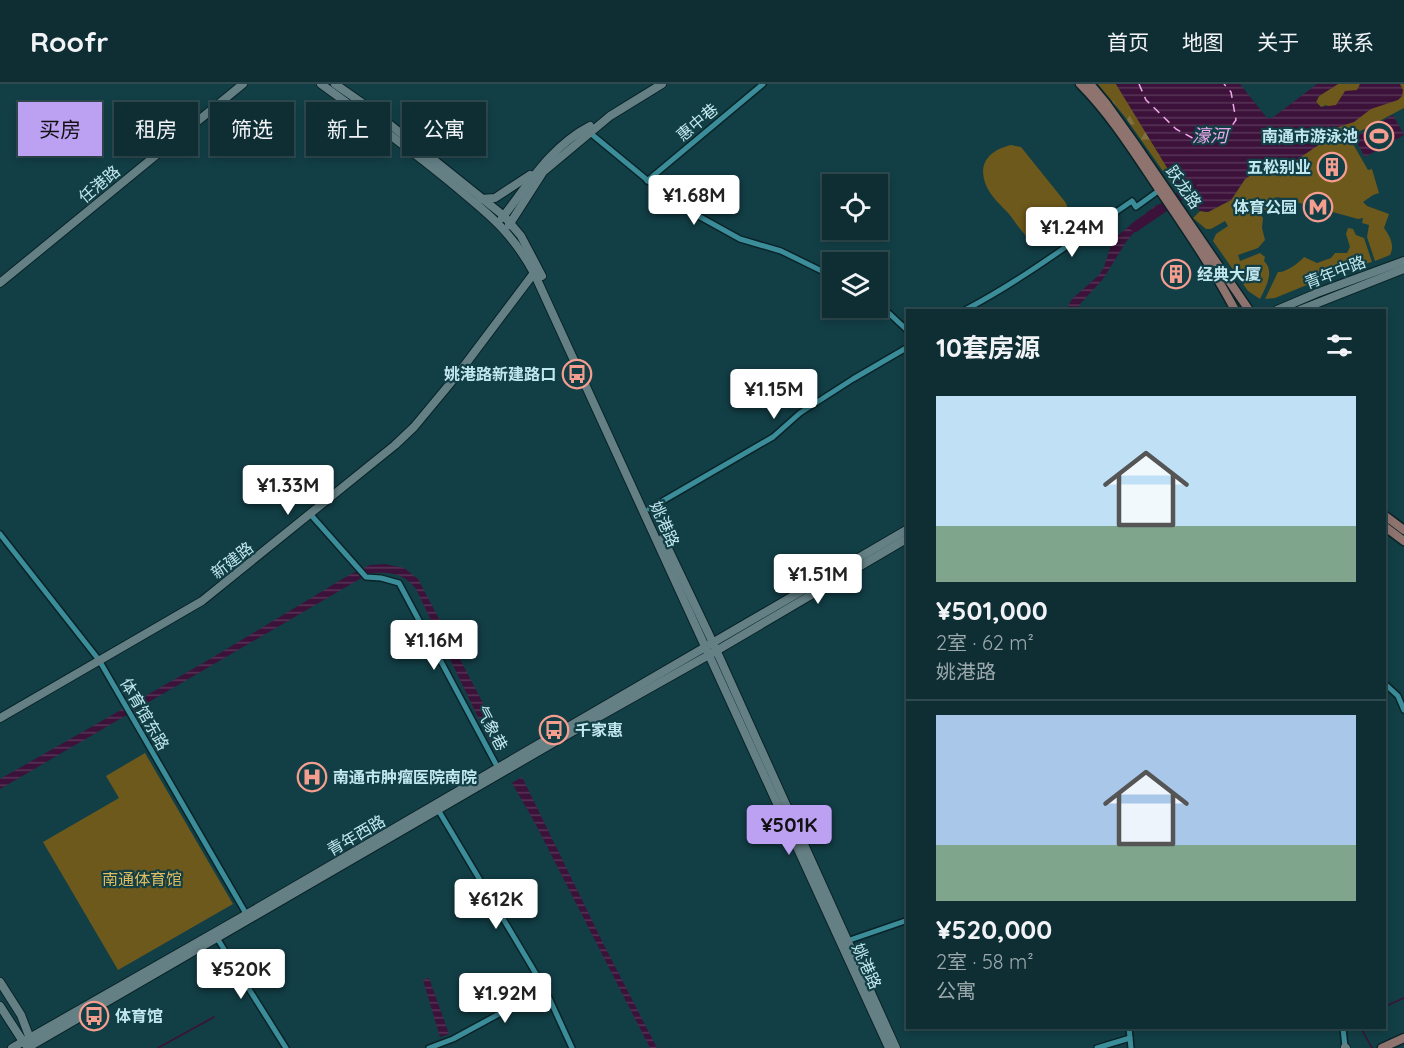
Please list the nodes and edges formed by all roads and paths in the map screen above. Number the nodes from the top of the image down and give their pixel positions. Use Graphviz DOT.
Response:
graph roads {
  1 [pos="243,84"];
  2 [pos="321,84"];
  3 [pos="335,84"];
  4 [pos="662,84"];
  5 [pos="763,84"];
  6 [pos="1080,84"];
  7 [pos="1090,84"];
  8 [pos="588,130"];
  9 [pos="540,168"];
  10 [pos="647,181"];
  11 [pos="1164,191"];
  12 [pos="481,199"];
  13 [pos="1178,212"];
  14 [pos="501,219"];
  15 [pos="508,226"];
  16 [pos="1404,261"];
  17 [pos="1404,269"];
  18 [pos="536,270"];
  19 [pos="822,271"];
  20 [pos="0,283"];
  21 [pos="967,309"];
  22 [pos="1234,309"];
  23 [pos="1248,309"];
  24 [pos="1279,309"];
  25 [pos="1303,309"];
  26 [pos="888,312"];
  27 [pos="906,329"];
  28 [pos="906,348"];
  29 [pos="649,509"];
  30 [pos="310,515"];
  31 [pos="1386,516"];
  32 [pos="1386,528"];
  33 [pos="906,530"];
  34 [pos="1404,530"];
  35 [pos="0,534"];
  36 [pos="906,538"];
  37 [pos="1404,541"];
  38 [pos="711,649"];
  39 [pos="99,660"];
  40 [pos="1386,686"];
  41 [pos="1404,710"];
  42 [pos="0,718"];
  43 [pos="498,768"];
  44 [pos="436,807"];
  45 [pos="248,917"];
  46 [pos="906,922"];
  47 [pos="217,938"];
  48 [pos="848,941"];
  49 [pos="0,982"];
  50 [pos="545,989"];
  51 [pos="0,1006"];
  52 [pos="1129,1029"];
  53 [pos="1343,1029"];
  54 [pos="31,1037"];
  55 [pos="1130,1038"];
  56 [pos="1404,1038"];
  57 [pos="28,1046"];
  58 [pos="12,1048"];
  59 [pos="286,1048"];
  60 [pos="429,1048"];
  61 [pos="572,1048"];
  62 [pos="890,1048"];
  63 [pos="896,1048"];
  64 [pos="1097,1048"];
  65 [pos="1131,1048"];
  66 [pos="1345,1048"];
  67 [pos="1382,1048"];
  1 -- 20 [label="main road, 任港路"];
  2 -- 14 [label="main road, 姚港路"];
  3 -- 12 [label="main road, 姚港路"];
  4 -- 8 [label="main road"];
  5 -- 10 [label="street, 惠中巷"];
  6 -- 11 [label="main road, 跃龙路"];
  7 -- 11 [label="main road, 跃龙路"];
  8 -- 9 [label="main road"];
  8 -- 10 [label="street"];
  8 -- 15 [label="main road"];
  9 -- 12 [label="main road"];
  9 -- 14 [label="main road"];
  10 -- 19 [label="street"];
  11 -- 13 [label="main road, 跃龙路"];
  11 -- 21 [label="street"];
  12 -- 14 [label="main road, 姚港路"];
  13 -- 22 [label="main road, 跃龙路"];
  13 -- 23 [label="main road, 跃龙路"];
  14 -- 15 [label="main road, 姚港路"];
  15 -- 18 [label="main road, 姚港路"];
  16 -- 24 [label="main road, 青年中路"];
  17 -- 25 [label="main road, 青年中路"];
  18 -- 29 [label="main road, 姚港路"];
  18 -- 30 [label="main road, 新建路"];
  18 -- 38 [label="main road, 姚港路"];
  26 -- 27 [label="street"];
  28 -- 29 [label="street"];
  29 -- 38 [label="main road, 姚港路"];
  30 -- 39 [label="main road, 新建路"];
  30 -- 43 [label="street, 气象巷"];
  31 -- 34 [label="main road"];
  32 -- 37 [label="main road"];
  33 -- 38 [label="main road"];
  35 -- 39 [label="street, 体育馆东路"];
  36 -- 38 [label="main road"];
  38 -- 43 [label="main road, 青年西路"];
  38 -- 44 [label="main road, 青年西路"];
  38 -- 48 [label="main road, 姚港路"];
  38 -- 62 [label="main road, 姚港路"];
  39 -- 42 [label="main road, 新建路"];
  39 -- 45 [label="street, 体育馆东路"];
  40 -- 41 [label="street"];
  43 -- 44 [label="main road, 青年西路"];
  44 -- 45 [label="main road, 青年西路"];
  44 -- 50 [label="street"];
  45 -- 47 [label="main road, 青年西路"];
  45 -- 54 [label="main road, 青年西路"];
  46 -- 48 [label="street"];
  47 -- 57 [label="main road, 青年西路"];
  47 -- 59 [label="street"];
  48 -- 63 [label="main road, 姚港路"];
  49 -- 54 [label="main road"];
  50 -- 60 [label="street"];
  50 -- 61 [label="street"];
  51 -- 57 [label="main road"];
  52 -- 55 [label="street"];
  53 -- 66 [label="street"];
  54 -- 57 [label="main road, 青年西路"];
  55 -- 64 [label="street"];
  55 -- 65 [label="street"];
  56 -- 67 [label="main road"];
  57 -- 58 [label="main road, 青年西路"];
}
